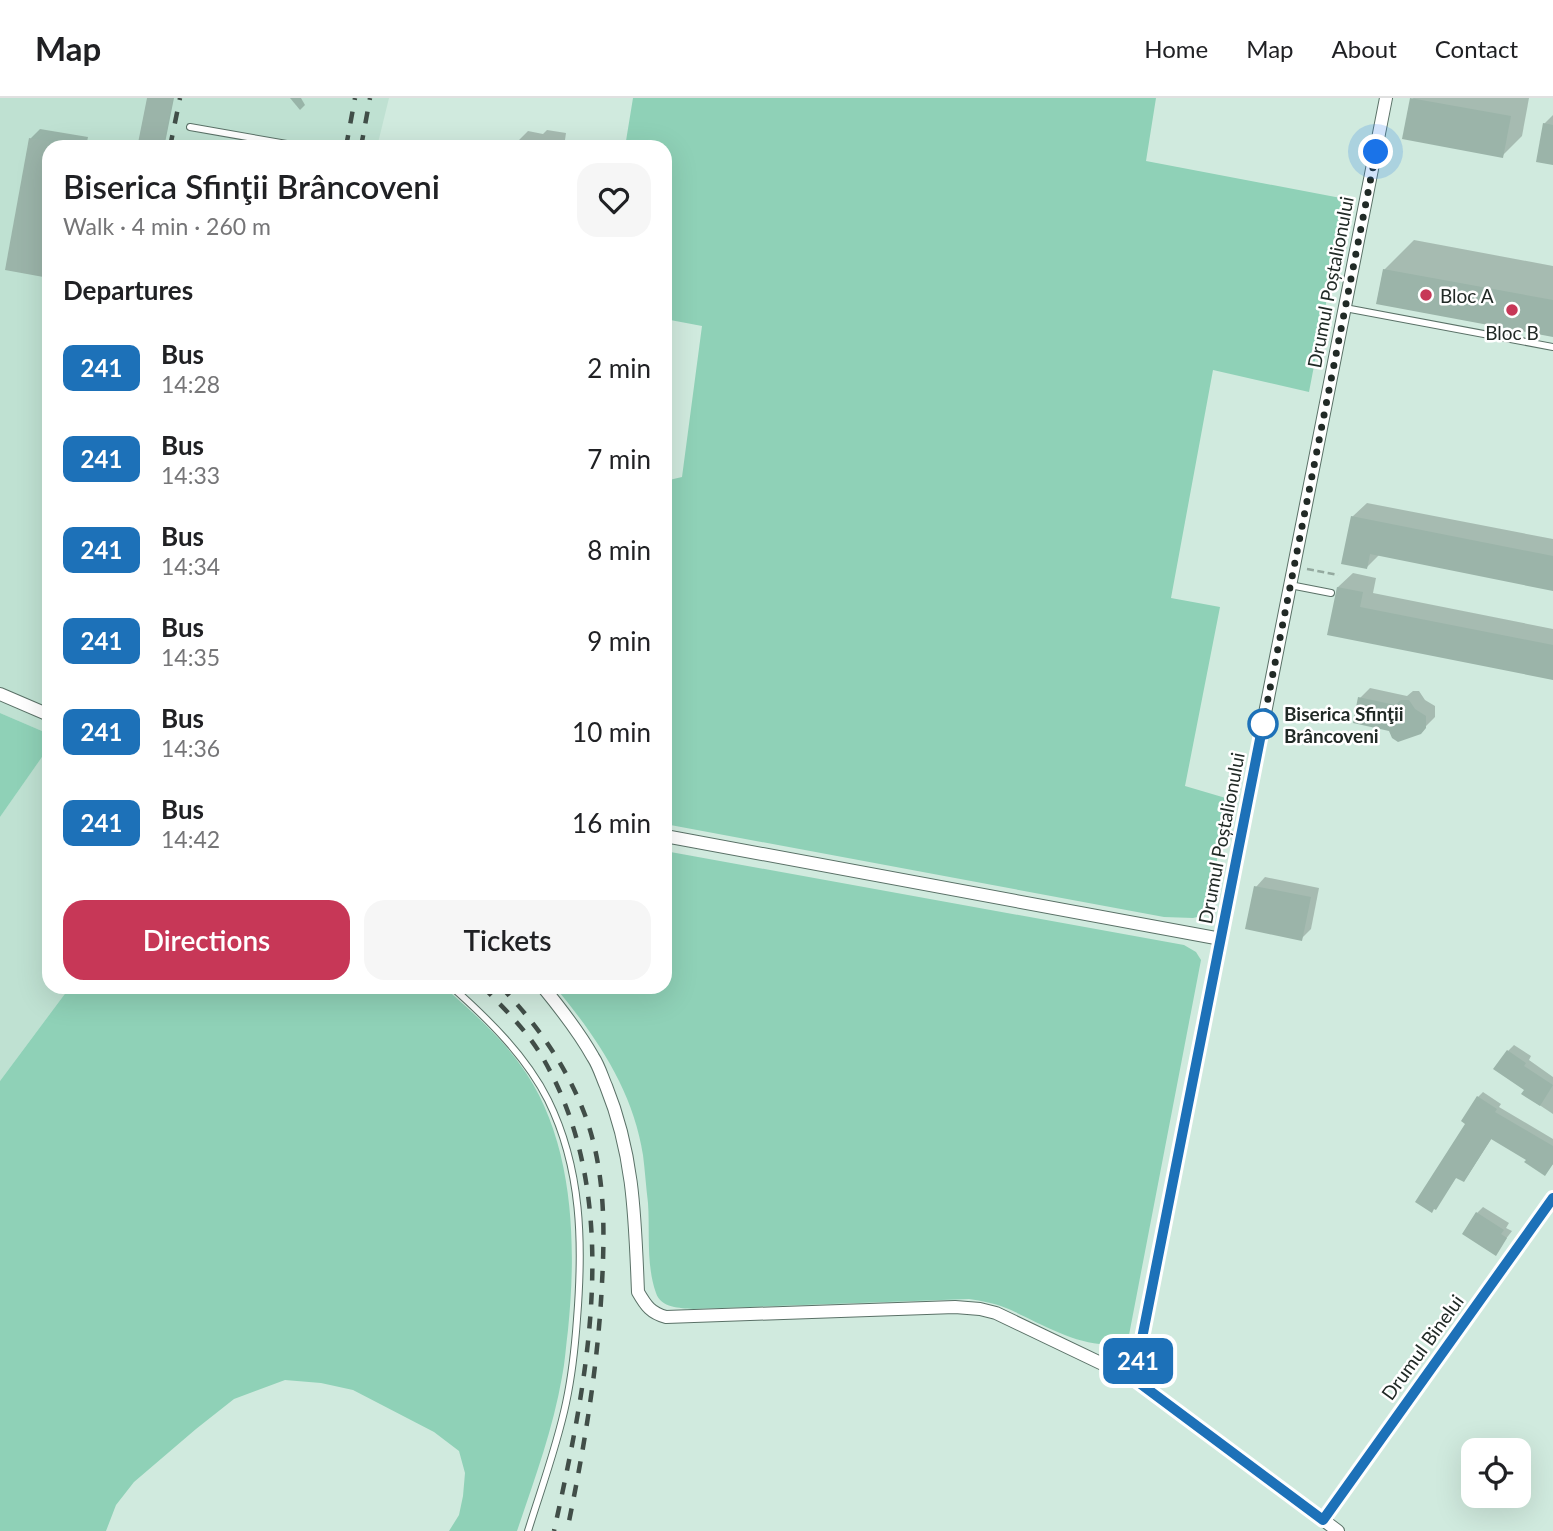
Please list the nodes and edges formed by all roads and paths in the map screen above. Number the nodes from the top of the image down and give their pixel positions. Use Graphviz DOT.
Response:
graph roads {
  1 [pos="1386,98"];
  2 [pos="190,127"];
  3 [pos="264,140"];
  4 [pos="1345,308"];
  5 [pos="1553,346"];
  6 [pos="1294,566"];
  7 [pos="1338,575"];
  8 [pos="1290,585"];
  9 [pos="1331,593"];
  10 [pos="0,694"];
  11 [pos="42,712"];
  12 [pos="672,837"];
  13 [pos="1221,939"];
  14 [pos="459,994"];
  15 [pos="549,994"];
  16 [pos="1553,1198"];
  17 [pos="1134,1379"];
  18 [pos="1323,1520"];
  19 [pos="528,1531"];
  20 [pos="1338,1531"];
  1 -- 4 [label="street, Drumul Poștalionului"];
  2 -- 3 [label="lane"];
  4 -- 5 [label="lane"];
  4 -- 6 [label="street, Drumul Poștalionului"];
  6 -- 7 [label="path"];
  6 -- 8 [label="street, Drumul Poștalionului"];
  8 -- 9 [label="lane"];
  8 -- 13 [label="street, Drumul Poștalionului"];
  10 -- 11 [label="street"];
  12 -- 13 [label="street"];
  13 -- 17 [label="street, Drumul Poștalionului"];
  14 -- 19 [label="lane"];
  15 -- 17 [label="street"];
  16 -- 18 [label="street, Drumul Binelui"];
  17 -- 18 [label="street"];
  18 -- 20 [label="street"];
}
